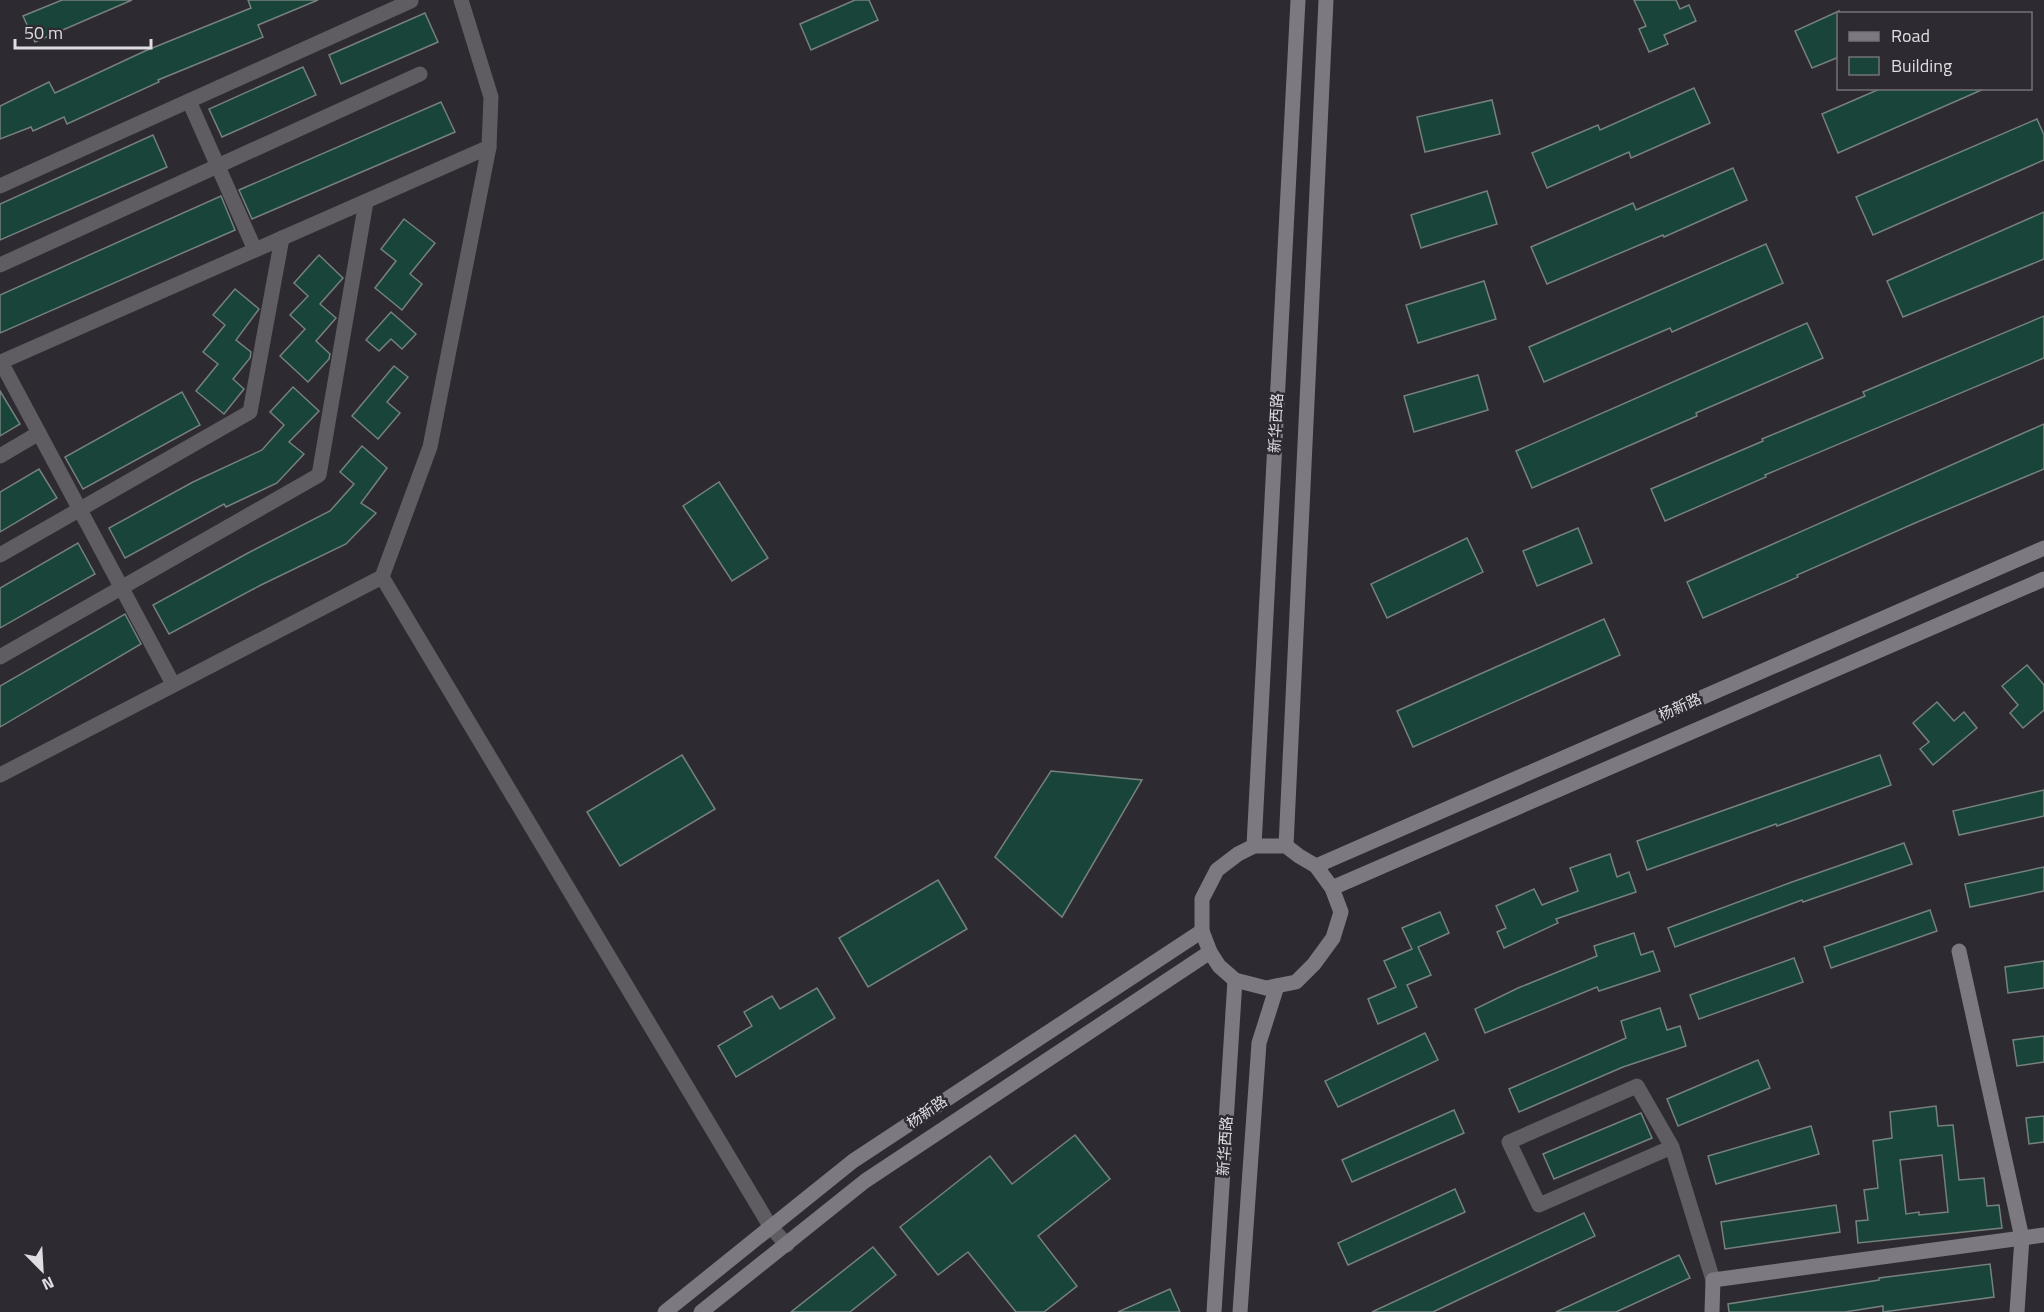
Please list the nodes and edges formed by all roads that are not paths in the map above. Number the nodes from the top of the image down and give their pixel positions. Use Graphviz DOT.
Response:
graph roads {
  1 [pos="461,0"];
  2 [pos="1298,0"];
  3 [pos="1326,0"];
  4 [pos="411,1"];
  5 [pos="420,74"];
  6 [pos="189,101"];
  7 [pos="489,147"];
  8 [pos="218,166"];
  9 [pos="0,186"];
  10 [pos="366,202"];
  11 [pos="282,238"];
  12 [pos="255,250"];
  13 [pos="0,265"];
  14 [pos="0,362"];
  15 [pos="39,433"];
  16 [pos="0,456"];
  17 [pos="80,510"];
  18 [pos="2044,548"];
  19 [pos="0,555"];
  20 [pos="382,577"];
  21 [pos="2044,579"];
  22 [pos="122,588"];
  23 [pos="0,657"];
  24 [pos="173,684"];
  25 [pos="0,775"];
  26 [pos="1254,846"];
  27 [pos="1286,846"];
  28 [pos="1316,866"];
  29 [pos="1332,888"];
  30 [pos="1202,931"];
  31 [pos="1959,951"];
  32 [pos="1210,952"];
  33 [pos="1235,980"];
  34 [pos="1277,986"];
  35 [pos="1672,1147"];
  36 [pos="770,1226"];
  37 [pos="2044,1235"];
  38 [pos="2022,1238"];
  39 [pos="787,1245"];
  40 [pos="1713,1280"];
  41 [pos="665,1312"];
  42 [pos="701,1312"];
  43 [pos="1214,1312"];
  44 [pos="1240,1312"];
  45 [pos="1712,1312"];
  46 [pos="2017,1312"];
  1 -- 7 [label="street"];
  2 -- 26 [label="street, 新华西路"];
  3 -- 27 [label="street, 新华西路"];
  4 -- 6 [label="street"];
  5 -- 8 [label="street"];
  6 -- 8 [label="street"];
  6 -- 9 [label="street"];
  7 -- 10 [label="street"];
  7 -- 20 [label="street"];
  8 -- 12 [label="street"];
  8 -- 13 [label="street"];
  10 -- 11 [label="street"];
  10 -- 22 [label="street"];
  11 -- 12 [label="street"];
  11 -- 17 [label="street"];
  12 -- 14 [label="street"];
  14 -- 15 [label="street"];
  15 -- 16 [label="street"];
  15 -- 17 [label="street"];
  17 -- 19 [label="street"];
  17 -- 22 [label="street"];
  18 -- 28 [label="street, 杨新路"];
  20 -- 24 [label="street"];
  20 -- 36 [label="street"];
  21 -- 29 [label="street, 杨新路"];
  22 -- 23 [label="street"];
  22 -- 24 [label="street"];
  24 -- 25 [label="street"];
  26 -- 27 [label="street"];
  26 -- 30 [label="street"];
  27 -- 28 [label="street"];
  28 -- 29 [label="street"];
  29 -- 34 [label="street"];
  30 -- 32 [label="street"];
  30 -- 36 [label="street, 杨新路"];
  31 -- 38 [label="street"];
  32 -- 33 [label="street"];
  32 -- 39 [label="street, 杨新路"];
  33 -- 34 [label="street"];
  33 -- 43 [label="street, 新华西路"];
  34 -- 44 [label="street, 新华西路"];
  35 -- 35 [label="street"];
  35 -- 40 [label="street"];
  36 -- 39 [label="street"];
  36 -- 41 [label="street, 杨新路"];
  37 -- 38 [label="street"];
  38 -- 40 [label="street"];
  38 -- 46 [label="street"];
  39 -- 42 [label="street, 杨新路"];
  40 -- 45 [label="street"];
}
